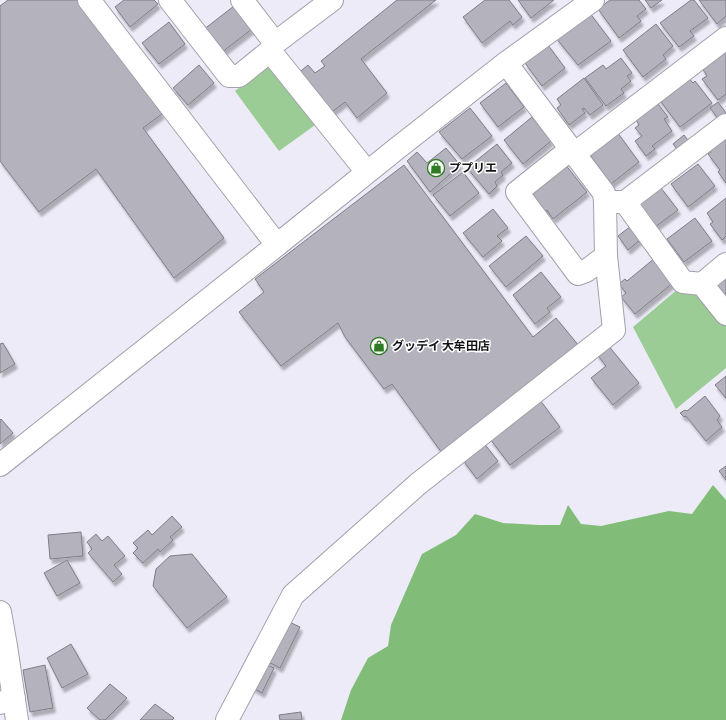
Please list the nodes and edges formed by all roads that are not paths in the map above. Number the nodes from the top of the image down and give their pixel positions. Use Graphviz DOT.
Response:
graph roads {
  1 [pos="90,0"];
  2 [pos="170,0"];
  3 [pos="242,0"];
  4 [pos="332,0"];
  5 [pos="587,2"];
  6 [pos="726,38"];
  7 [pos="273,47"];
  8 [pos="506,63"];
  9 [pos="726,125"];
  10 [pos="573,152"];
  11 [pos="367,172"];
  12 [pos="615,202"];
  13 [pos="277,245"];
  14 [pos="606,256"];
  15 [pos="726,264"];
  16 [pos="702,284"];
  17 [pos="726,314"];
  18 [pos="0,465"];
  19 [pos="0,612"];
  20 [pos="10,707"];
  21 [pos="226,720"];
  1 -- 13 [label="street"];
  2 -- 7 [label="street"];
  3 -- 7 [label="street"];
  4 -- 7 [label="street"];
  5 -- 8 [label="street"];
  6 -- 10 [label="street"];
  7 -- 11 [label="street"];
  8 -- 10 [label="street"];
  8 -- 11 [label="street"];
  9 -- 12 [label="street"];
  10 -- 12 [label="street"];
  10 -- 14 [label="street"];
  11 -- 13 [label="street"];
  12 -- 14 [label="street"];
  12 -- 16 [label="street"];
  13 -- 18 [label="street"];
  14 -- 21 [label="street"];
  15 -- 16 [label="street"];
  16 -- 17 [label="street"];
  19 -- 20 [label="street"];
}
